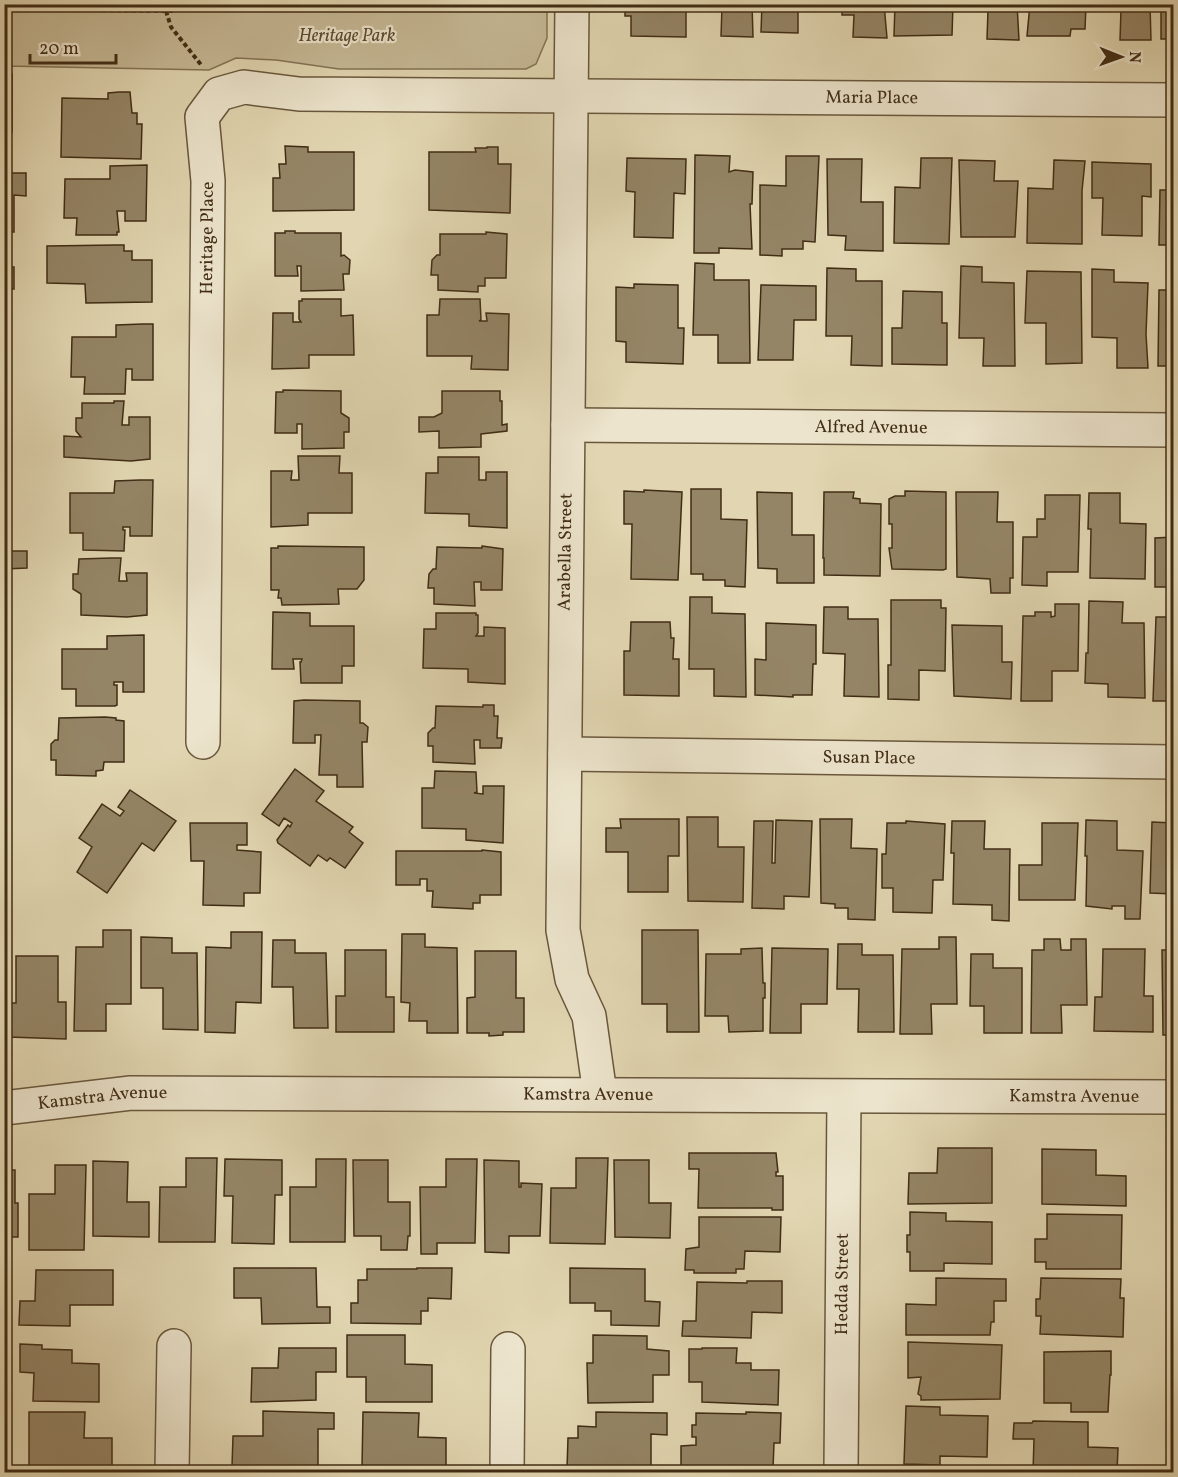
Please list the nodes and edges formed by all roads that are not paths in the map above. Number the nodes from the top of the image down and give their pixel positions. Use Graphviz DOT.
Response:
graph roads {
  1 [pos="572,4"];
  2 [pos="571,96"];
  3 [pos="1173,100"];
  4 [pos="568,425"];
  5 [pos="1173,430"];
  6 [pos="203,742"];
  7 [pos="565,754"];
  8 [pos="1173,762"];
  9 [pos="600,1094"];
  10 [pos="844,1097"];
  11 [pos="1173,1097"];
  12 [pos="4,1108"];
  13 [pos="174,1346"];
  14 [pos="508,1349"];
  15 [pos="172,1473"];
  16 [pos="507,1473"];
  17 [pos="841,1473"];
  1 -- 2 [label="street, Arabella Street"];
  2 -- 3 [label="street, Maria Place"];
  2 -- 4 [label="street, Arabella Street"];
  2 -- 6 [label="street, Heritage Place"];
  4 -- 5 [label="street, Alfred Avenue"];
  4 -- 7 [label="street, Arabella Street"];
  7 -- 8 [label="street, Susan Place"];
  7 -- 9 [label="street, Arabella Street"];
  9 -- 10 [label="street, Kamstra Avenue"];
  9 -- 12 [label="street, Kamstra Avenue"];
  10 -- 11 [label="street, Kamstra Avenue"];
  10 -- 17 [label="street, Hedda Street"];
  13 -- 15 [label="street"];
  14 -- 16 [label="street"];
}
